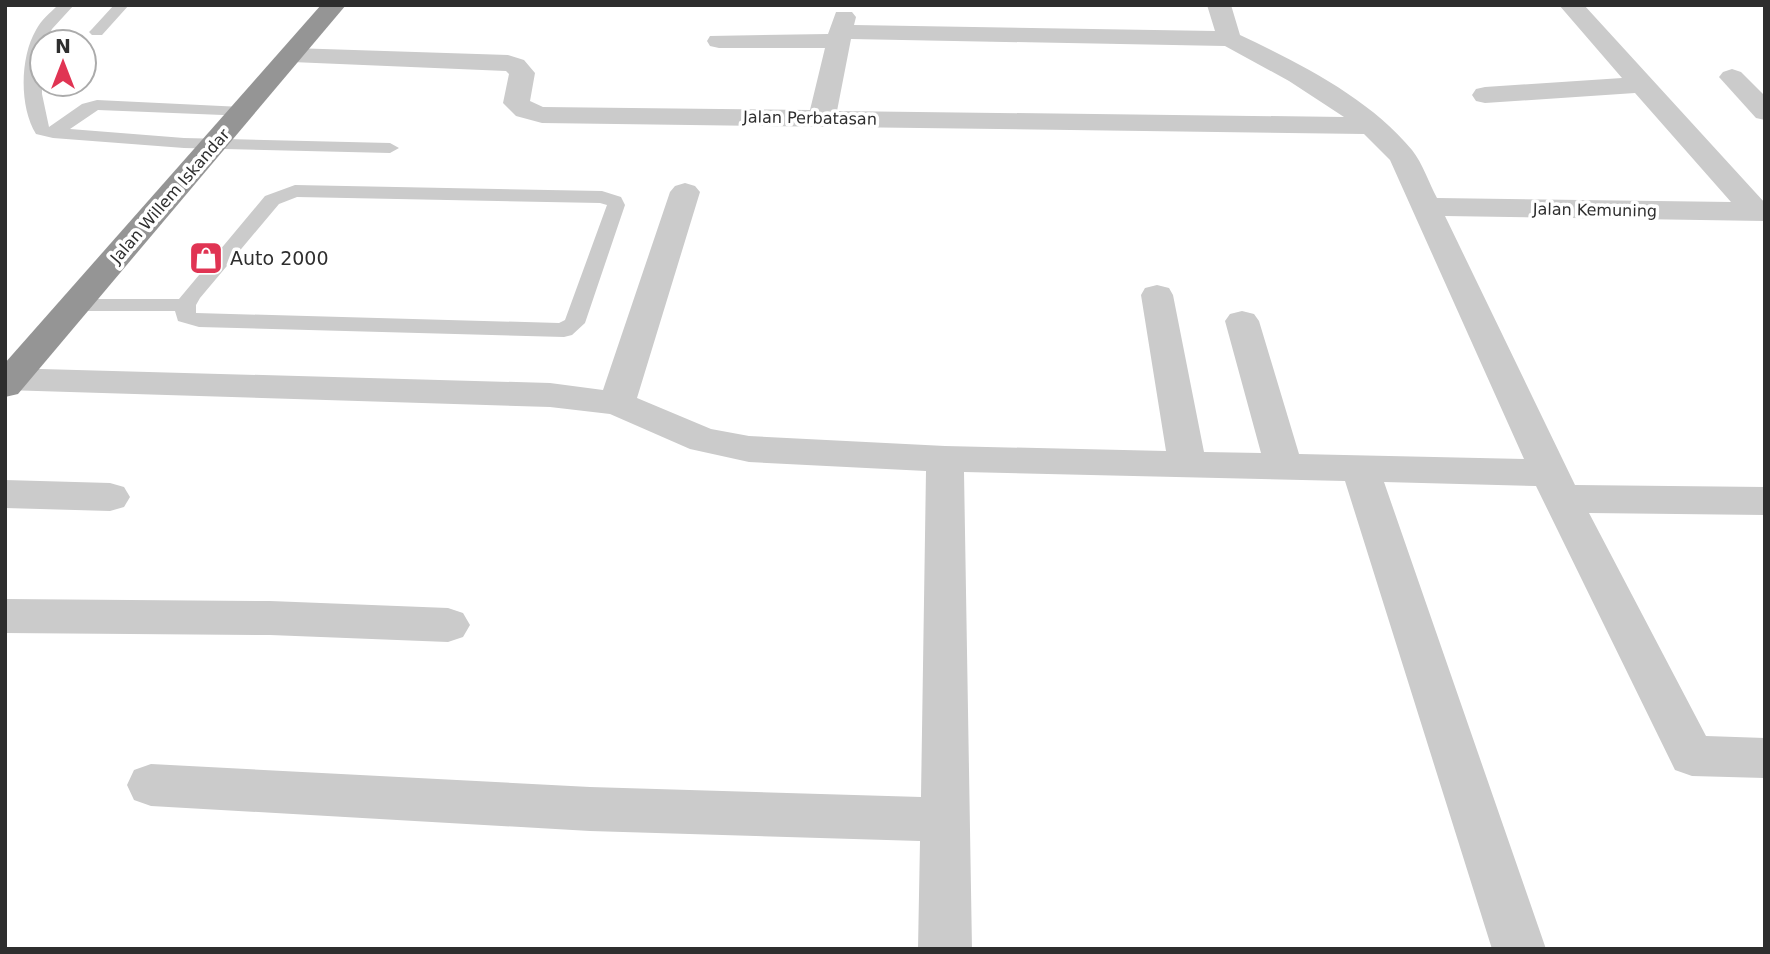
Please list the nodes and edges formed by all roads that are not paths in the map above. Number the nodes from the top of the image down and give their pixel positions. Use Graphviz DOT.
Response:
graph roads {
  1 [pos="67,5"];
  2 [pos="122,5"];
  3 [pos="334,5"];
  4 [pos="846,5"];
  5 [pos="1219,5"];
  6 [pos="1572,5"];
  7 [pos="98,31"];
  8 [pos="839,36"];
  9 [pos="1229,39"];
  10 [pos="719,41"];
  11 [pos="292,55"];
  12 [pos="1732,77"];
  13 [pos="1641,85"];
  14 [pos="1485,95"];
  15 [pos="242,112"];
  16 [pos="1765,112"];
  17 [pos="822,118"];
  18 [pos="1374,126"];
  19 [pos="54,134"];
  20 [pos="214,144"];
  21 [pos="390,148"];
  22 [pos="685,192"];
  23 [pos="1426,207"];
  24 [pos="1760,212"];
  25 [pos="1157,295"];
  26 [pos="76,305"];
  27 [pos="185,305"];
  28 [pos="1242,321"];
  29 [pos="7,382"];
  30 [pos="617,403"];
  31 [pos="946,459"];
  32 [pos="1187,463"];
  33 [pos="1284,466"];
  34 [pos="1360,467"];
  35 [pos="1555,486"];
  36 [pos="5,494"];
  37 [pos="110,497"];
  38 [pos="1765,501"];
  39 [pos="5,616"];
  40 [pos="448,625"];
  41 [pos="1765,758"];
  42 [pos="151,785"];
  43 [pos="945,820"];
  44 [pos="945,949"];
  45 [pos="1519,949"];
  1 -- 19 [label="lane"];
  2 -- 7 [label="lane"];
  3 -- 11 [label="highway, Jalan Willem Iskandar"];
  4 -- 8 [label="street"];
  5 -- 9 [label="street"];
  6 -- 13 [label="street"];
  8 -- 9 [label="street"];
  8 -- 10 [label="street"];
  8 -- 17 [label="street"];
  9 -- 18 [label="street"];
  11 -- 15 [label="highway, Jalan Willem Iskandar"];
  11 -- 17 [label="street, Jalan Perbatasan"];
  12 -- 16 [label="street"];
  13 -- 14 [label="street"];
  13 -- 24 [label="street"];
  15 -- 19 [label="lane"];
  15 -- 20 [label="highway, Jalan Willem Iskandar"];
  17 -- 18 [label="street, Jalan Perbatasan"];
  18 -- 23 [label="street"];
  19 -- 20 [label="lane"];
  20 -- 21 [label="lane"];
  20 -- 26 [label="highway, Jalan Willem Iskandar"];
  22 -- 30 [label="street"];
  23 -- 24 [label="street, Jalan Kemuning"];
  23 -- 35 [label="street"];
  25 -- 32 [label="street"];
  26 -- 27 [label="lane"];
  26 -- 29 [label="highway, Jalan Willem Iskandar"];
  27 -- 27 [label="lane"];
  28 -- 33 [label="street"];
  29 -- 30 [label="street"];
  30 -- 31 [label="street"];
  31 -- 32 [label="street"];
  31 -- 43 [label="street"];
  32 -- 33 [label="street"];
  33 -- 34 [label="street"];
  34 -- 35 [label="street"];
  34 -- 45 [label="street"];
  35 -- 38 [label="street"];
  35 -- 41 [label="street"];
  36 -- 37 [label="street"];
  39 -- 40 [label="street"];
  42 -- 43 [label="street"];
  43 -- 44 [label="street"];
}
